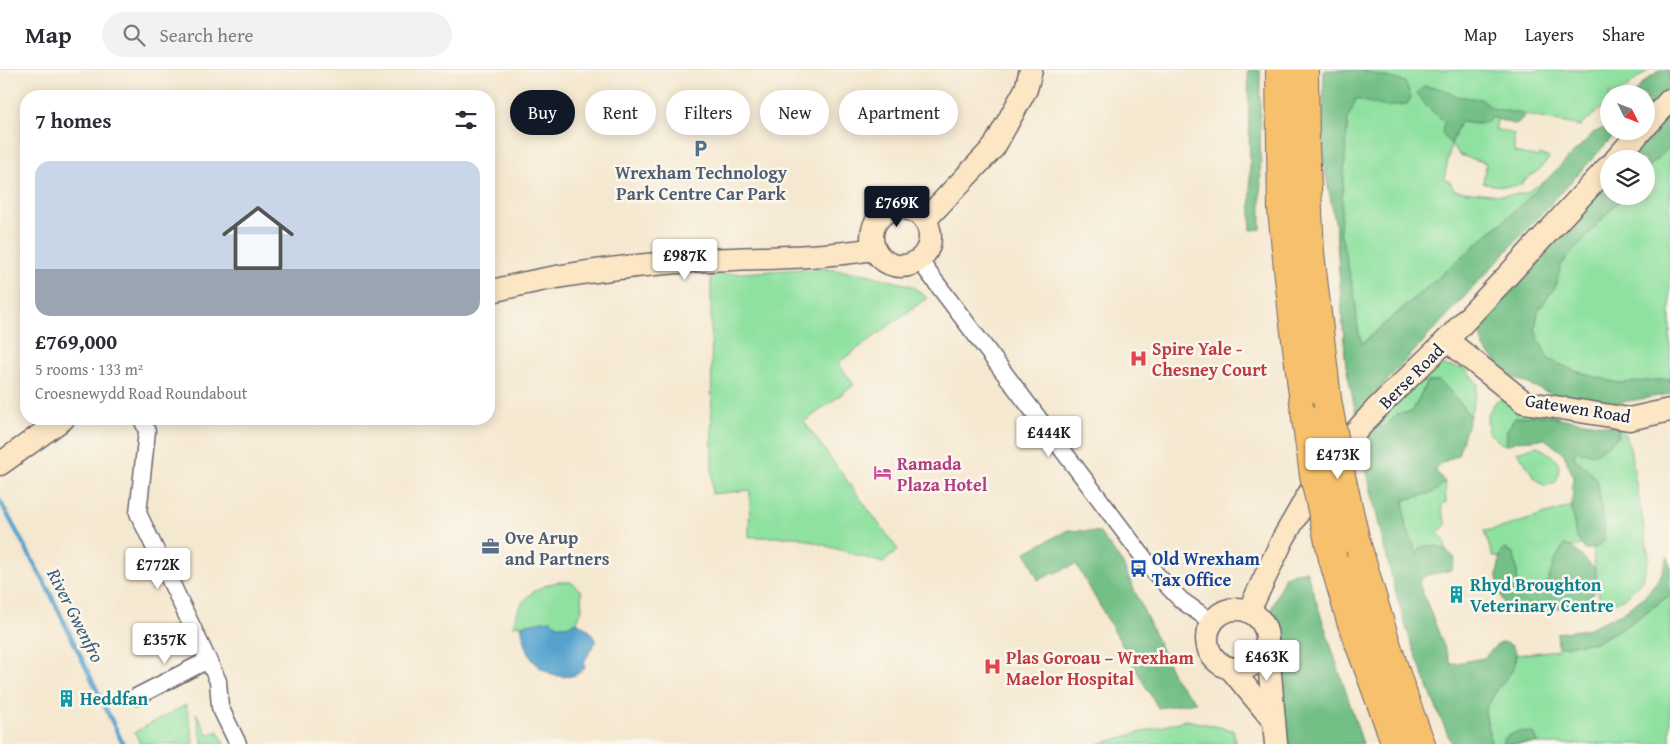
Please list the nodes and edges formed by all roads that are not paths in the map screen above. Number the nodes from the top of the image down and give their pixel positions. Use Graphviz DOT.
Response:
graph roads {
  1 [pos="1031,70"];
  2 [pos="1280,70"];
  3 [pos="1304,70"];
  4 [pos="1670,100"];
  5 [pos="1655,116"];
  6 [pos="1633,140"];
  7 [pos="1624,150"];
  8 [pos="1600,176"];
  9 [pos="925,220"];
  10 [pos="874,249"];
  11 [pos="919,260"];
  12 [pos="495,291"];
  13 [pos="1447,340"];
  14 [pos="1670,410"];
  15 [pos="55,425"];
  16 [pos="144,425"];
  17 [pos="0,464"];
  18 [pos="1249,611"];
  19 [pos="1212,622"];
  20 [pos="1265,652"];
  21 [pos="208,660"];
  22 [pos="1231,669"];
  23 [pos="1372,680"];
  24 [pos="136,697"];
  25 [pos="1409,714"];
  26 [pos="1273,720"];
  27 [pos="238,744"];
  28 [pos="1276,744"];
  29 [pos="1386,744"];
  30 [pos="1396,744"];
  31 [pos="1421,744"];
  32 [pos="1430,744"];
  1 -- 9 [label="main road"];
  2 -- 23 [label="highway, bridge"];
  3 -- 25 [label="highway, bridge"];
  4 -- 5 [label="main road"];
  6 -- 7 [label="main road"];
  8 -- 13 [label="main road, Berse Road"];
  9 -- 10 [label="main road"];
  9 -- 11 [label="main road"];
  10 -- 11 [label="main road"];
  10 -- 12 [label="main road"];
  11 -- 19 [label="street"];
  13 -- 14 [label="main road, Gatewen Road"];
  13 -- 18 [label="main road, Berse Road"];
  15 -- 17 [label="main road"];
  16 -- 21 [label="street"];
  18 -- 19 [label="main road"];
  18 -- 20 [label="main road"];
  19 -- 22 [label="main road"];
  20 -- 22 [label="main road"];
  20 -- 26 [label="main road"];
  21 -- 24 [label="street"];
  21 -- 27 [label="street"];
  22 -- 26 [label="main road"];
  23 -- 29 [label="highway"];
  23 -- 30 [label="highway"];
  25 -- 31 [label="highway"];
  25 -- 32 [label="highway"];
  26 -- 28 [label="main road"];
}
